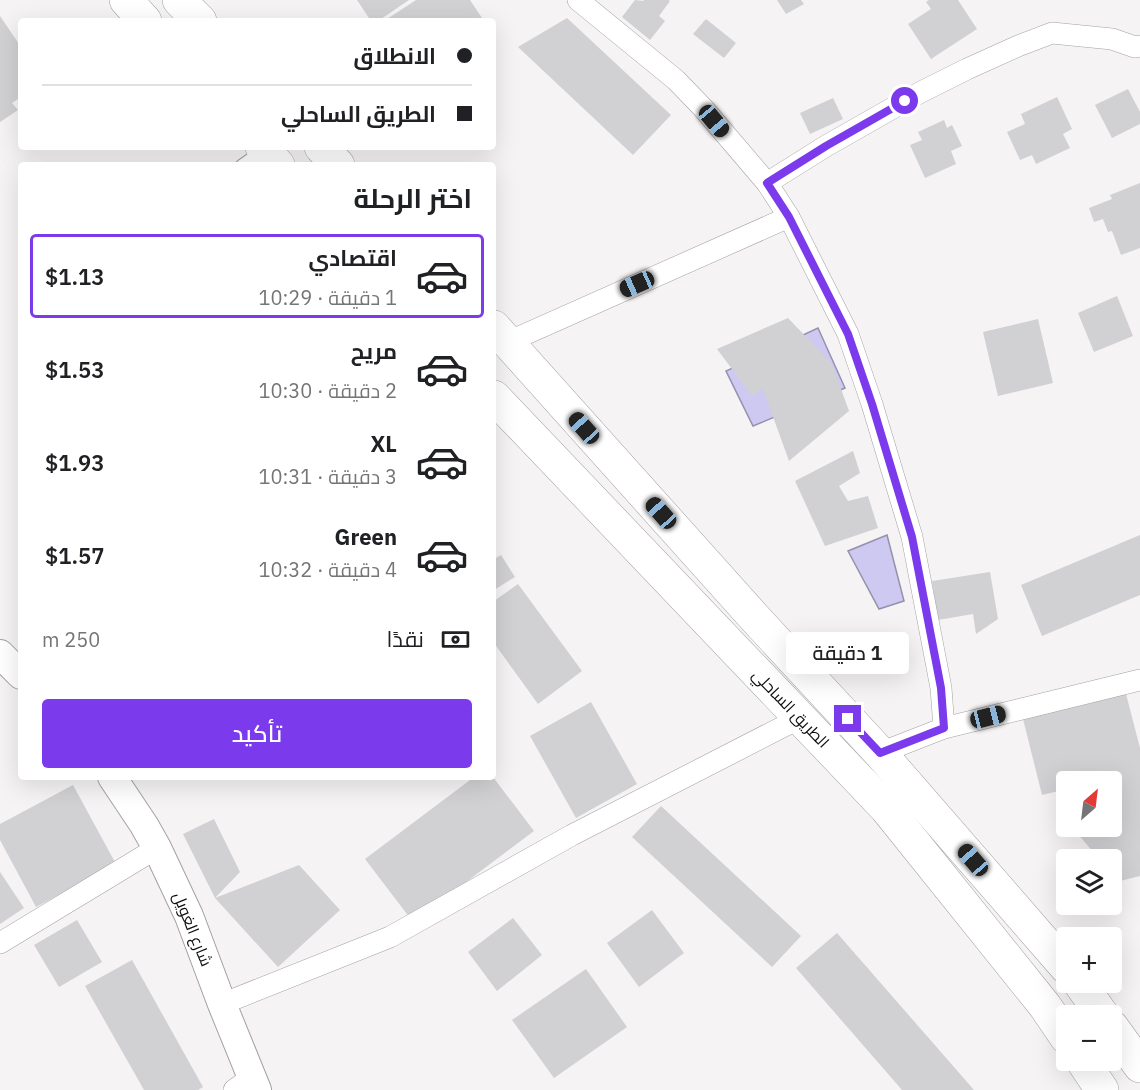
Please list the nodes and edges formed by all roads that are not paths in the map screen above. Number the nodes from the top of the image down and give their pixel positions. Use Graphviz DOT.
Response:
graph roads {
  1 [pos="126,0"];
  2 [pos="180,0"];
  3 [pos="578,0"];
  4 [pos="142,18"];
  5 [pos="197,18"];
  6 [pos="1140,46"];
  7 [pos="324,150"];
  8 [pos="335,162"];
  9 [pos="767,183"];
  10 [pos="789,217"];
  11 [pos="501,334"];
  12 [pos="496,399"];
  13 [pos="0,654"];
  14 [pos="18,672"];
  15 [pos="1140,680"];
  16 [pos="800,718"];
  17 [pos="944,728"];
  18 [pos="880,753"];
  19 [pos="114,780"];
  20 [pos="157,848"];
  21 [pos="0,943"];
  22 [pos="1056,955"];
  23 [pos="222,1004"];
  24 [pos="1056,1022"];
  25 [pos="1122,1041"];
  26 [pos="1140,1066"];
  27 [pos="1089,1071"];
  28 [pos="248,1086"];
  29 [pos="1102,1090"];
  1 -- 4 [label="highway"];
  2 -- 5 [label="highway"];
  3 -- 9 [label="street"];
  6 -- 9 [label="street"];
  7 -- 8 [label="highway"];
  9 -- 10 [label="street"];
  10 -- 11 [label="street"];
  10 -- 17 [label="street"];
  11 -- 18 [label="highway, الطريق الساحلي"];
  12 -- 16 [label="highway, الطريق الساحلي"];
  13 -- 14 [label="street"];
  15 -- 17 [label="street"];
  16 -- 23 [label="street"];
  16 -- 24 [label="highway, الطريق الساحلي"];
  17 -- 18 [label="street"];
  18 -- 22 [label="highway, الطريق الساحلي"];
  19 -- 20 [label="street, شارع الغويل"];
  20 -- 21 [label="street"];
  20 -- 23 [label="street, شارع الغويل"];
  23 -- 28 [label="street, شارع الغويل"];
  25 -- 26 [label="highway"];
  27 -- 29 [label="highway"];
}
